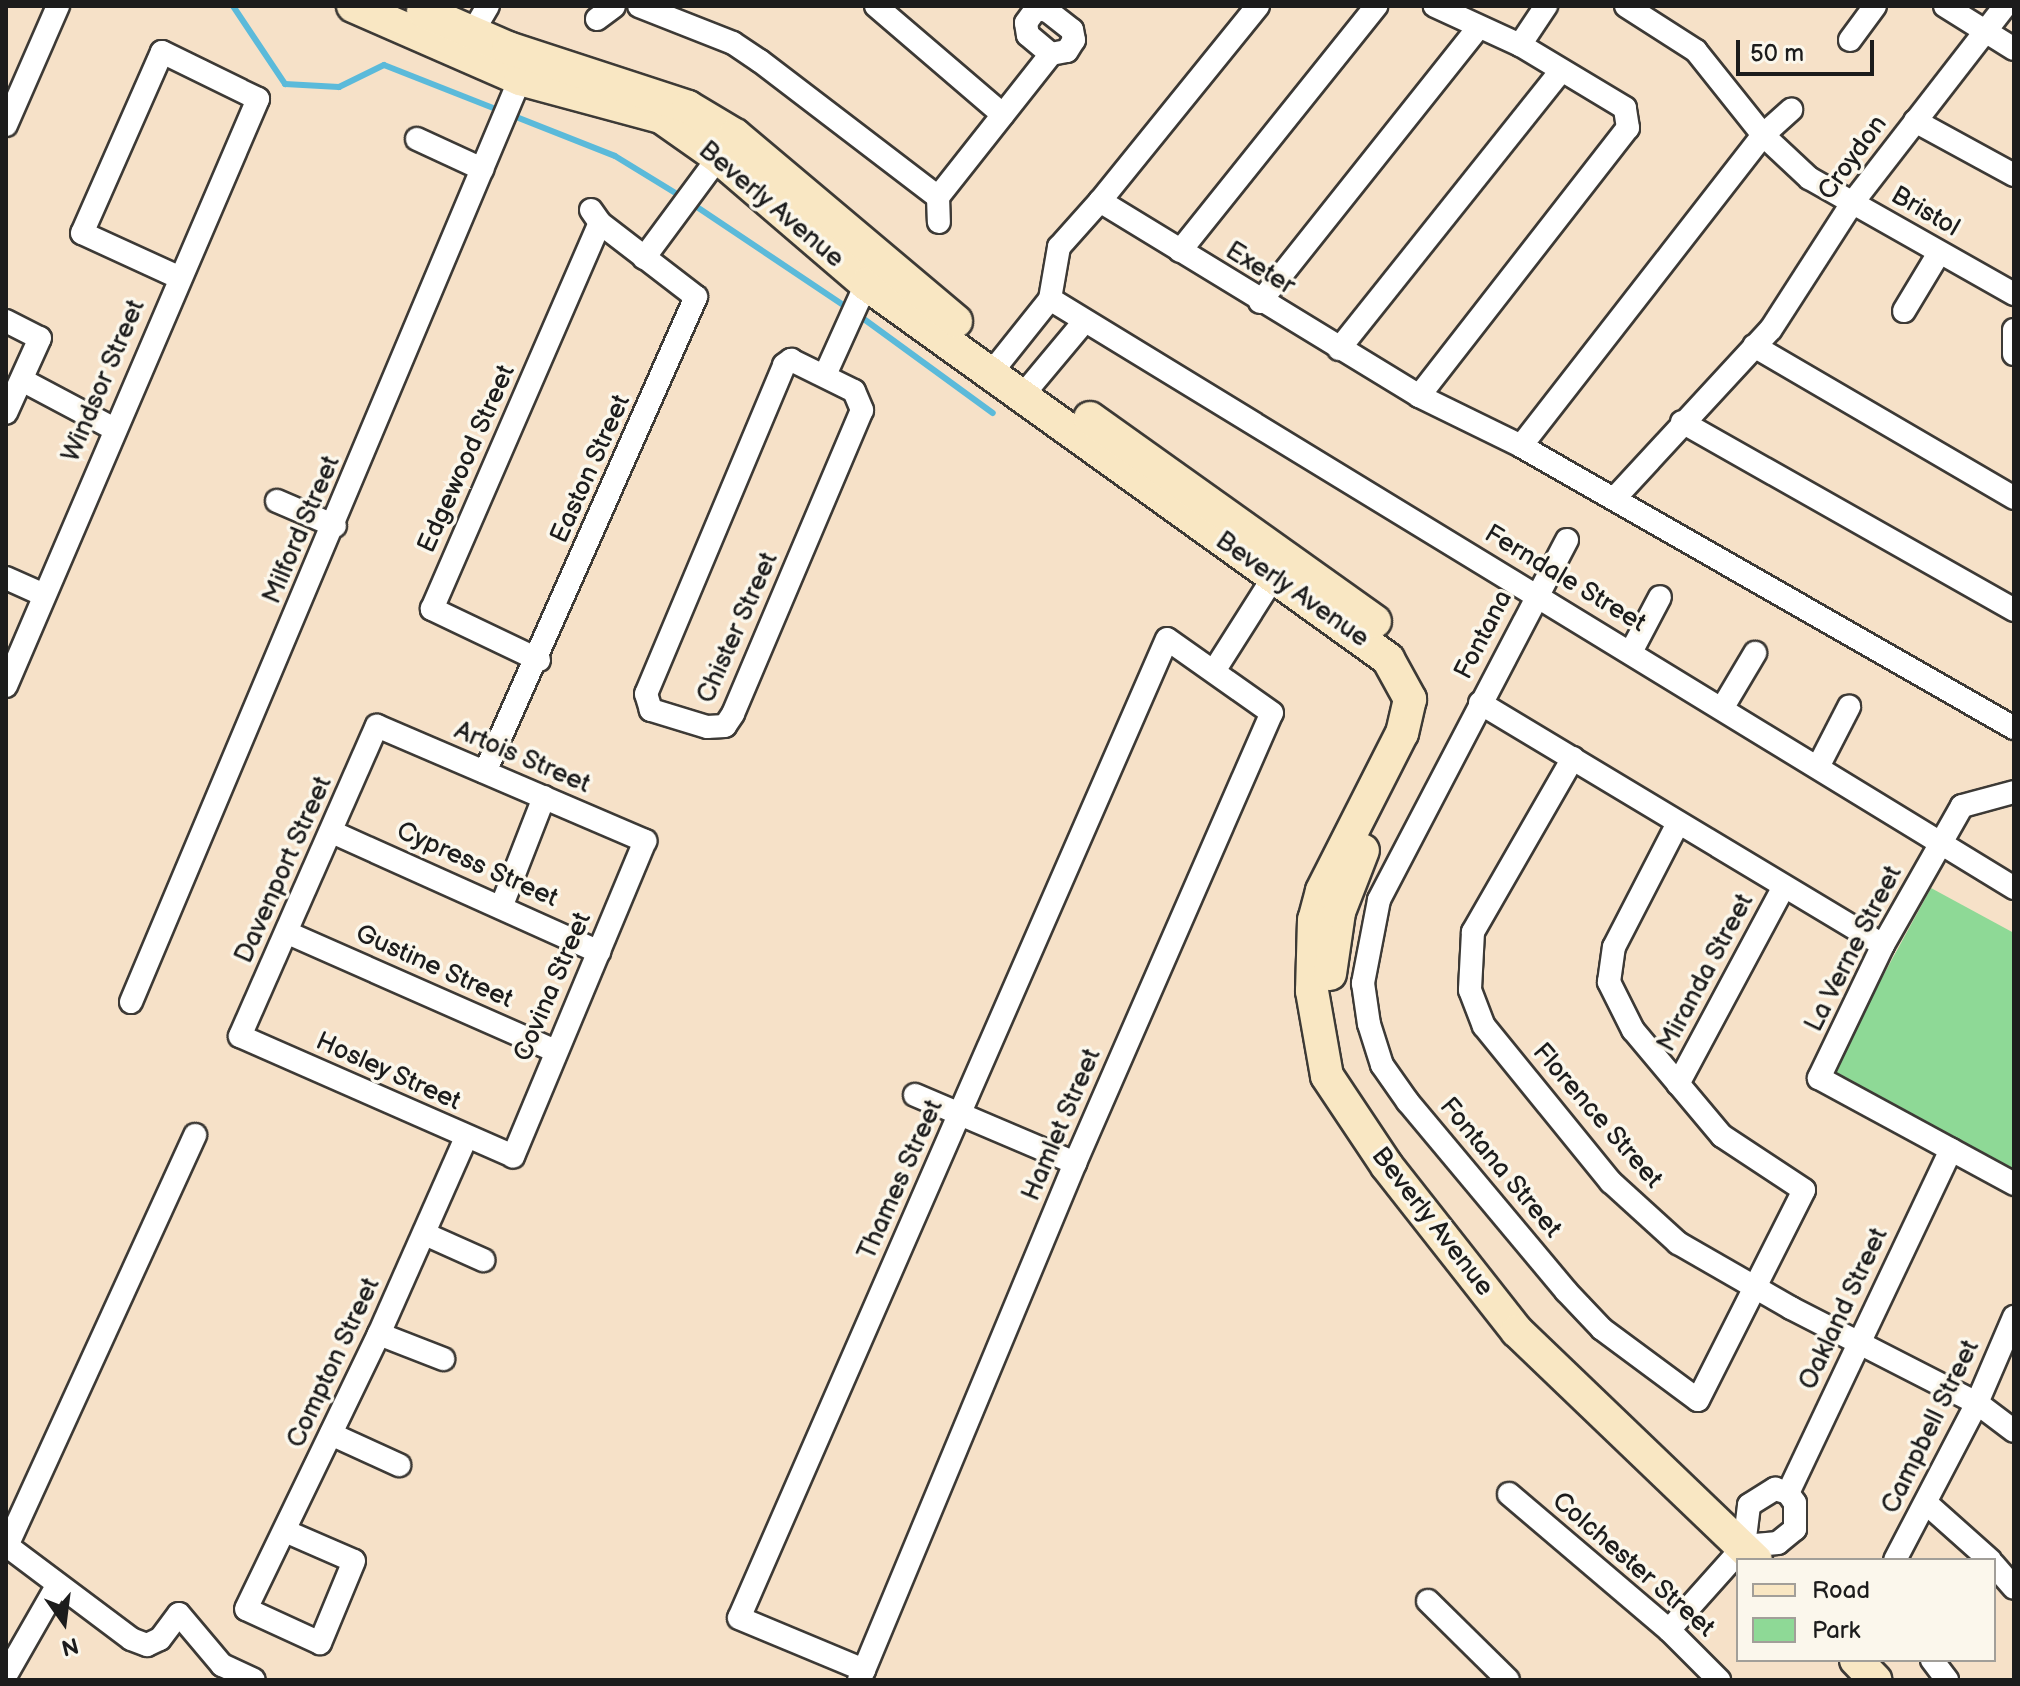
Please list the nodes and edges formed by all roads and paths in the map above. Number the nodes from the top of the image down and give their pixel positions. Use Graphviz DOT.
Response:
graph roads {
  1 [pos="58,6"];
  2 [pos="353,6"];
  3 [pos="411,6"];
  4 [pos="639,6"];
  5 [pos="1258,6"];
  6 [pos="1376,6"];
  7 [pos="1435,6"];
  8 [pos="1546,6"];
  9 [pos="1626,6"];
  10 [pos="1875,6"];
  11 [pos="1945,6"];
  12 [pos="2005,6"];
  13 [pos="890,10"];
  14 [pos="459,26"];
  15 [pos="1478,28"];
  16 [pos="1984,31"];
  17 [pos="1850,40"];
  18 [pos="1520,45"];
  19 [pos="2014,49"];
  20 [pos="1051,54"];
  21 [pos="1561,71"];
  22 [pos="515,90"];
  23 [pos="1791,110"];
  24 [pos="1003,115"];
  25 [pos="1915,121"];
  26 [pos="6,125"];
  27 [pos="1763,135"];
  28 [pos="417,139"];
  29 [pos="727,146"];
  30 [pos="482,169"];
  31 [pos="2014,175"];
  32 [pos="938,197"];
  33 [pos="1100,201"];
  34 [pos="1853,202"];
  35 [pos="596,217"];
  36 [pos="939,222"];
  37 [pos="1180,251"];
  38 [pos="1939,253"];
  39 [pos="644,258"];
  40 [pos="178,277"];
  41 [pos="862,292"];
  42 [pos="2014,294"];
  43 [pos="1050,299"];
  44 [pos="1260,302"];
  45 [pos="1904,311"];
  46 [pos="6,321"];
  47 [pos="1083,323"];
  48 [pos="2014,330"];
  49 [pos="1754,346"];
  50 [pos="1339,349"];
  51 [pos="2014,354"];
  52 [pos="998,365"];
  53 [pos="825,375"];
  54 [pos="22,380"];
  55 [pos="1029,387"];
  56 [pos="1419,396"];
  57 [pos="6,413"];
  58 [pos="1682,422"];
  59 [pos="114,429"];
  60 [pos="1521,446"];
  61 [pos="2014,498"];
  62 [pos="1614,499"];
  63 [pos="277,501"];
  64 [pos="335,526"];
  65 [pos="1567,540"];
  66 [pos="1280,568"];
  67 [pos="6,578"];
  68 [pos="1537,593"];
  69 [pos="44,595"];
  70 [pos="1660,597"];
  71 [pos="2014,610"];
  72 [pos="1167,639"];
  73 [pos="1631,652"];
  74 [pos="1755,653"];
  75 [pos="539,660"];
  76 [pos="1214,671"];
  77 [pos="6,686"];
  78 [pos="1480,703"];
  79 [pos="1723,707"];
  80 [pos="1849,707"];
  81 [pos="377,726"];
  82 [pos="2014,728"];
  83 [pos="1573,758"];
  84 [pos="1818,767"];
  85 [pos="485,772"];
  86 [pos="2014,792"];
  87 [pos="544,797"];
  88 [pos="1677,825"];
  89 [pos="332,832"];
  90 [pos="645,841"];
  91 [pos="1939,846"];
  92 [pos="1783,888"];
  93 [pos="2014,888"];
  94 [pos="502,905"];
  95 [pos="288,933"];
  96 [pos="1883,945"];
  97 [pos="599,952"];
  98 [pos="131,1002"];
  99 [pos="240,1036"];
  100 [pos="556,1051"];
  101 [pos="1678,1084"];
  102 [pos="915,1095"];
  103 [pos="961,1114"];
  104 [pos="195,1135"];
  105 [pos="466,1138"];
  106 [pos="1951,1150"];
  107 [pos="513,1156"];
  108 [pos="1075,1163"];
  109 [pos="2014,1184"];
  110 [pos="425,1234"];
  111 [pos="483,1260"];
  112 [pos="1758,1290"];
  113 [pos="2014,1317"];
  114 [pos="379,1334"];
  115 [pos="1859,1343"];
  116 [pos="443,1359"];
  117 [pos="1977,1403"];
  118 [pos="2014,1431"];
  119 [pos="331,1434"];
  120 [pos="399,1465"];
  121 [pos="1788,1493"];
  122 [pos="1509,1494"];
  123 [pos="1926,1503"];
  124 [pos="285,1531"];
  125 [pos="7,1546"];
  126 [pos="1758,1548"];
  127 [pos="1896,1558"];
  128 [pos="1988,1558"];
  129 [pos="1996,1567"];
  130 [pos="1736,1568"];
  131 [pos="57,1586"];
  132 [pos="2014,1588"];
  133 [pos="1428,1601"];
  134 [pos="1669,1630"];
  135 [pos="1858,1662"];
  136 [pos="1881,1662"];
  137 [pos="1934,1662"];
  138 [pos="6,1675"];
  139 [pos="861,1675"];
  140 [pos="1497,1676"];
  141 [pos="254,1680"];
  142 [pos="1719,1680"];
  143 [pos="1875,1680"];
  144 [pos="1898,1680"];
  145 [pos="1947,1680"];
  1 -- 26 [label="street"];
  2 -- 14 [label="street, Beverly Avenue"];
  3 -- 14 [label="street, Beverly Avenue"];
  4 -- 32 [label="street"];
  5 -- 33 [label="street"];
  6 -- 37 [label="street"];
  7 -- 15 [label="street"];
  8 -- 18 [label="street"];
  9 -- 27 [label="street, Bristol"];
  10 -- 17 [label="street"];
  11 -- 16 [label="street"];
  12 -- 16 [label="street, Croydon"];
  13 -- 24 [label="street"];
  14 -- 22 [label="street, Beverly Avenue"];
  14 -- 29 [label="street, Beverly Avenue"];
  15 -- 18 [label="street"];
  15 -- 44 [label="street"];
  16 -- 19 [label="street"];
  16 -- 25 [label="street, Croydon"];
  18 -- 21 [label="street"];
  20 -- 24 [label="street"];
  21 -- 50 [label="street"];
  21 -- 56 [label="street"];
  22 -- 29 [label="street, Beverly Avenue"];
  22 -- 30 [label="street, Milford Street"];
  23 -- 27 [label="street"];
  24 -- 32 [label="street"];
  25 -- 31 [label="street"];
  25 -- 34 [label="street, Croydon"];
  27 -- 34 [label="street, Bristol"];
  27 -- 60 [label="street"];
  28 -- 30 [label="street"];
  29 -- 39 [label="street"];
  29 -- 41 [label="street, Beverly Avenue"];
  29 -- 52 [label="street, Beverly Avenue"];
  30 -- 64 [label="street, Milford Street"];
  32 -- 36 [label="street"];
  33 -- 37 [label="street, Exeter"];
  33 -- 43 [label="street"];
  34 -- 38 [label="street, Bristol"];
  34 -- 49 [label="street, Croydon"];
  35 -- 39 [label="street, Easton Street"];
  35 -- 75 [label="street, Edgewood Street"];
  37 -- 44 [label="street, Exeter"];
  38 -- 42 [label="street, Bristol"];
  38 -- 45 [label="street"];
  39 -- 75 [label="street, Easton Street"];
  40 -- 40 [label="street, Windsor Street"];
  40 -- 59 [label="street, Windsor Street"];
  41 -- 52 [label="street, Beverly Avenue"];
  41 -- 53 [label="street"];
  43 -- 47 [label="street, Ferndale Street"];
  43 -- 52 [label="street"];
  44 -- 50 [label="street, Exeter"];
  46 -- 54 [label="street"];
  47 -- 55 [label="street"];
  47 -- 68 [label="street, Ferndale Street"];
  48 -- 51 [label="street"];
  49 -- 58 [label="street, Croydon"];
  49 -- 61 [label="street"];
  50 -- 56 [label="street, Exeter"];
  52 -- 55 [label="street, Beverly Avenue"];
  53 -- 53 [label="street, Chister Street"];
  54 -- 57 [label="street"];
  54 -- 59 [label="street"];
  55 -- 66 [label="street, Beverly Avenue"];
  56 -- 60 [label="street, Exeter"];
  58 -- 62 [label="street, Croydon"];
  58 -- 71 [label="street"];
  59 -- 69 [label="street, Windsor Street"];
  60 -- 62 [label="street, Exeter"];
  62 -- 82 [label="street, Exeter"];
  63 -- 64 [label="street"];
  64 -- 98 [label="street, Milford Street"];
  65 -- 68 [label="street, Fontana"];
  66 -- 76 [label="street"];
  66 -- 126 [label="street, Beverly Avenue"];
  67 -- 69 [label="street"];
  68 -- 73 [label="street, Ferndale Street"];
  68 -- 78 [label="street, Fontana"];
  69 -- 77 [label="street, Windsor Street"];
  70 -- 73 [label="street"];
  72 -- 76 [label="street, Hamlet Street"];
  72 -- 103 [label="street, Thames Street"];
  73 -- 79 [label="street, Ferndale Street"];
  74 -- 79 [label="street"];
  75 -- 85 [label="street, Easton Street"];
  76 -- 108 [label="street, Hamlet Street"];
  78 -- 83 [label="street"];
  78 -- 112 [label="street, Fontana Street"];
  79 -- 84 [label="street, Ferndale Street"];
  80 -- 84 [label="street"];
  81 -- 85 [label="street, Artois Street"];
  81 -- 89 [label="street, Davenport Street"];
  83 -- 88 [label="street"];
  83 -- 112 [label="street, Florence Street"];
  84 -- 91 [label="street, Ferndale Street"];
  85 -- 87 [label="street, Artois Street"];
  86 -- 91 [label="street, La Verne Street"];
  87 -- 90 [label="street, Artois Street"];
  87 -- 94 [label="street"];
  88 -- 92 [label="street"];
  88 -- 101 [label="street"];
  89 -- 94 [label="street, Cypress Street"];
  89 -- 95 [label="street, Davenport Street"];
  90 -- 97 [label="street, Covina Street"];
  91 -- 93 [label="street, Ferndale Street"];
  91 -- 96 [label="street, La Verne Street"];
  92 -- 96 [label="street"];
  92 -- 101 [label="street, Miranda Street"];
  94 -- 97 [label="street, Cypress Street"];
  95 -- 99 [label="street, Davenport Street"];
  95 -- 100 [label="street, Gustine Street"];
  96 -- 106 [label="street, La Verne Street"];
  97 -- 100 [label="street, Covina Street"];
  99 -- 105 [label="street, Hosley Street"];
  100 -- 107 [label="street, Covina Street"];
  101 -- 112 [label="street, Fontana Street"];
  102 -- 103 [label="street"];
  103 -- 108 [label="street"];
  103 -- 139 [label="street, Thames Street"];
  104 -- 125 [label="street"];
  105 -- 107 [label="street, Hosley Street"];
  105 -- 110 [label="street, Compton Street"];
  106 -- 109 [label="street"];
  106 -- 115 [label="street, Oakland Street"];
  108 -- 139 [label="street, Hamlet Street"];
  110 -- 111 [label="street"];
  110 -- 114 [label="street, Compton Street"];
  112 -- 115 [label="street, Florence Street"];
  113 -- 117 [label="street, Campbell Street"];
  114 -- 116 [label="street"];
  114 -- 119 [label="street, Compton Street"];
  115 -- 117 [label="street, Florence Street"];
  115 -- 121 [label="street, Oakland Street"];
  117 -- 118 [label="street, Florence Street"];
  117 -- 123 [label="street, Campbell Street"];
  119 -- 120 [label="street"];
  119 -- 124 [label="street, Compton Street"];
  121 -- 126 [label="street"];
  121 -- 126 [label="street"];
  122 -- 134 [label="street, Colchester Street"];
  123 -- 127 [label="street, Campbell Street"];
  123 -- 128 [label="street"];
  124 -- 124 [label="street, Compton Street"];
  125 -- 131 [label="street"];
  129 -- 132 [label="street"];
  130 -- 134 [label="street"];
  131 -- 138 [label="street"];
  131 -- 141 [label="street"];
  133 -- 140 [label="street"];
  134 -- 142 [label="street, Colchester Street"];
  135 -- 143 [label="street"];
  136 -- 144 [label="street"];
  137 -- 145 [label="street"];
}
